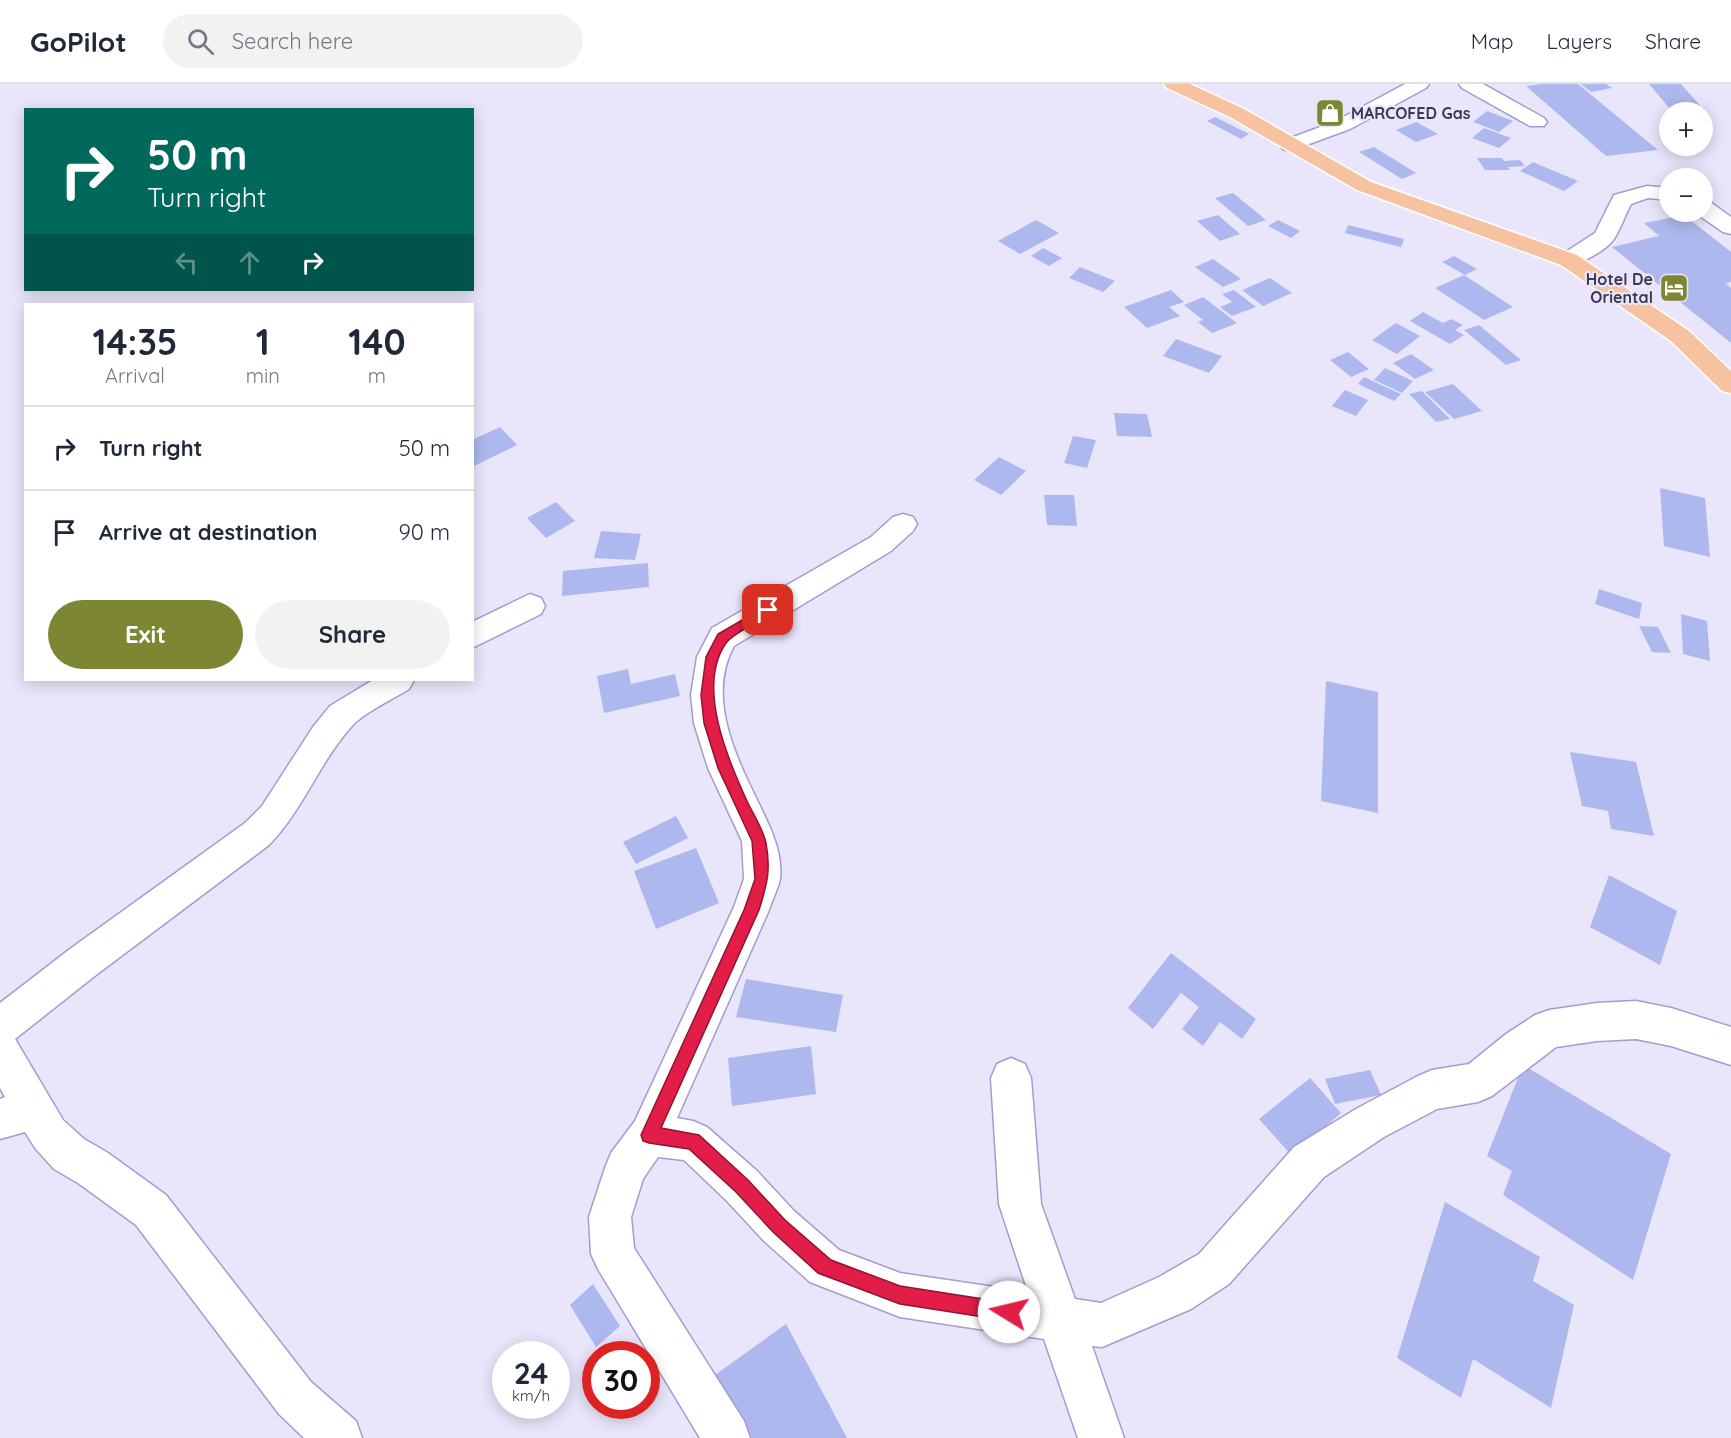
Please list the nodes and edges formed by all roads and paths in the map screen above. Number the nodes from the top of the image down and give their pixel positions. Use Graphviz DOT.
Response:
graph roads {
  1 [pos="1174,84"];
  2 [pos="1419,84"];
  3 [pos="1469,84"];
  4 [pos="1537,122"];
  5 [pos="1290,145"];
  6 [pos="1659,193"];
  7 [pos="1713,215"];
  8 [pos="1731,227"];
  9 [pos="1569,260"];
  10 [pos="1731,385"];
  11 [pos="903,524"];
  12 [pos="530,606"];
  13 [pos="474,635"];
  14 [pos="396,681"];
  15 [pos="0,1027"];
  16 [pos="1731,1046"];
  17 [pos="0,1050"];
  18 [pos="1011,1078"];
  19 [pos="16,1114"];
  20 [pos="649,1135"];
  21 [pos="1062,1320"];
  22 [pos="339,1438"];
  23 [pos="727,1438"];
  24 [pos="1101,1438"];
  1 -- 5 [label="highway"];
  2 -- 5 [label="street"];
  3 -- 4 [label="street"];
  5 -- 9 [label="highway"];
  6 -- 9 [label="street"];
  7 -- 8 [label="street"];
  9 -- 10 [label="highway"];
  11 -- 20 [label="street"];
  12 -- 13 [label="street"];
  14 -- 15 [label="street"];
  16 -- 21 [label="street"];
  17 -- 19 [label="street"];
  18 -- 21 [label="street"];
  19 -- 22 [label="street"];
  20 -- 21 [label="street"];
  20 -- 23 [label="street"];
  21 -- 24 [label="street"];
}
